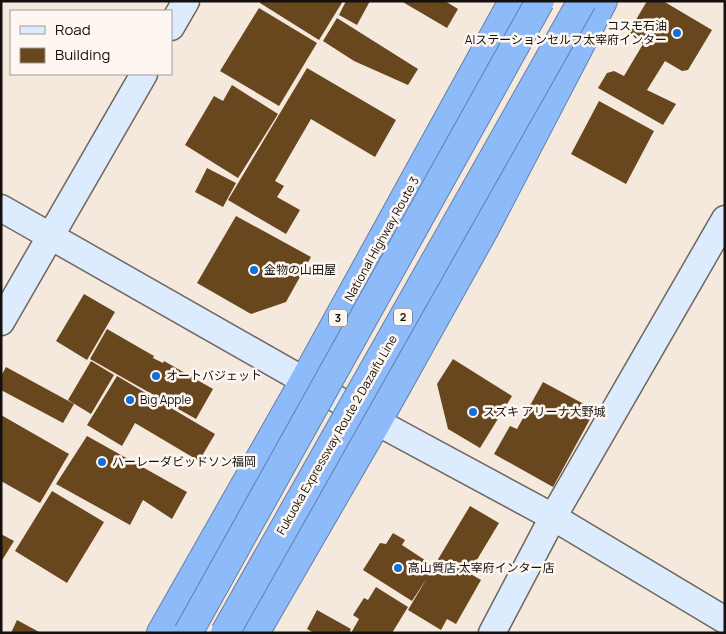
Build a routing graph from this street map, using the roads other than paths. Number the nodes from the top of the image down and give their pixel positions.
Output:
1 (186, 1) edge
2 (513, 1) edge
3 (540, 1) edge
4 (582, 1) edge
5 (603, 1) edge
6 (172, 24) edge
7 (143, 75) edge
8 (1, 208) edge
9 (725, 219) edge
10 (50, 234) junction
11 (1, 322) edge
12 (304, 381) junction
13 (377, 422) junction
14 (553, 517) junction
15 (725, 620) edge
16 (160, 633) edge
17 (188, 633) edge
18 (225, 633) edge
19 (255, 633) edge
20 (492, 633) edge

1 - 6 street
2 - 12 highway, National Highway Route 3 / 3
3 - 17 highway, bridge
4 - 18 highway, Fukuoka Expressway Route 2 Dazaifu Line / 2, bridge
5 - 13 highway
7 - 10 street
8 - 10 street
9 - 14 street
10 - 11 street
10 - 12 street
12 - 13 street
12 - 16 highway, National Highway Route 3 / 3
13 - 14 street
13 - 19 highway
14 - 15 street
14 - 20 street

